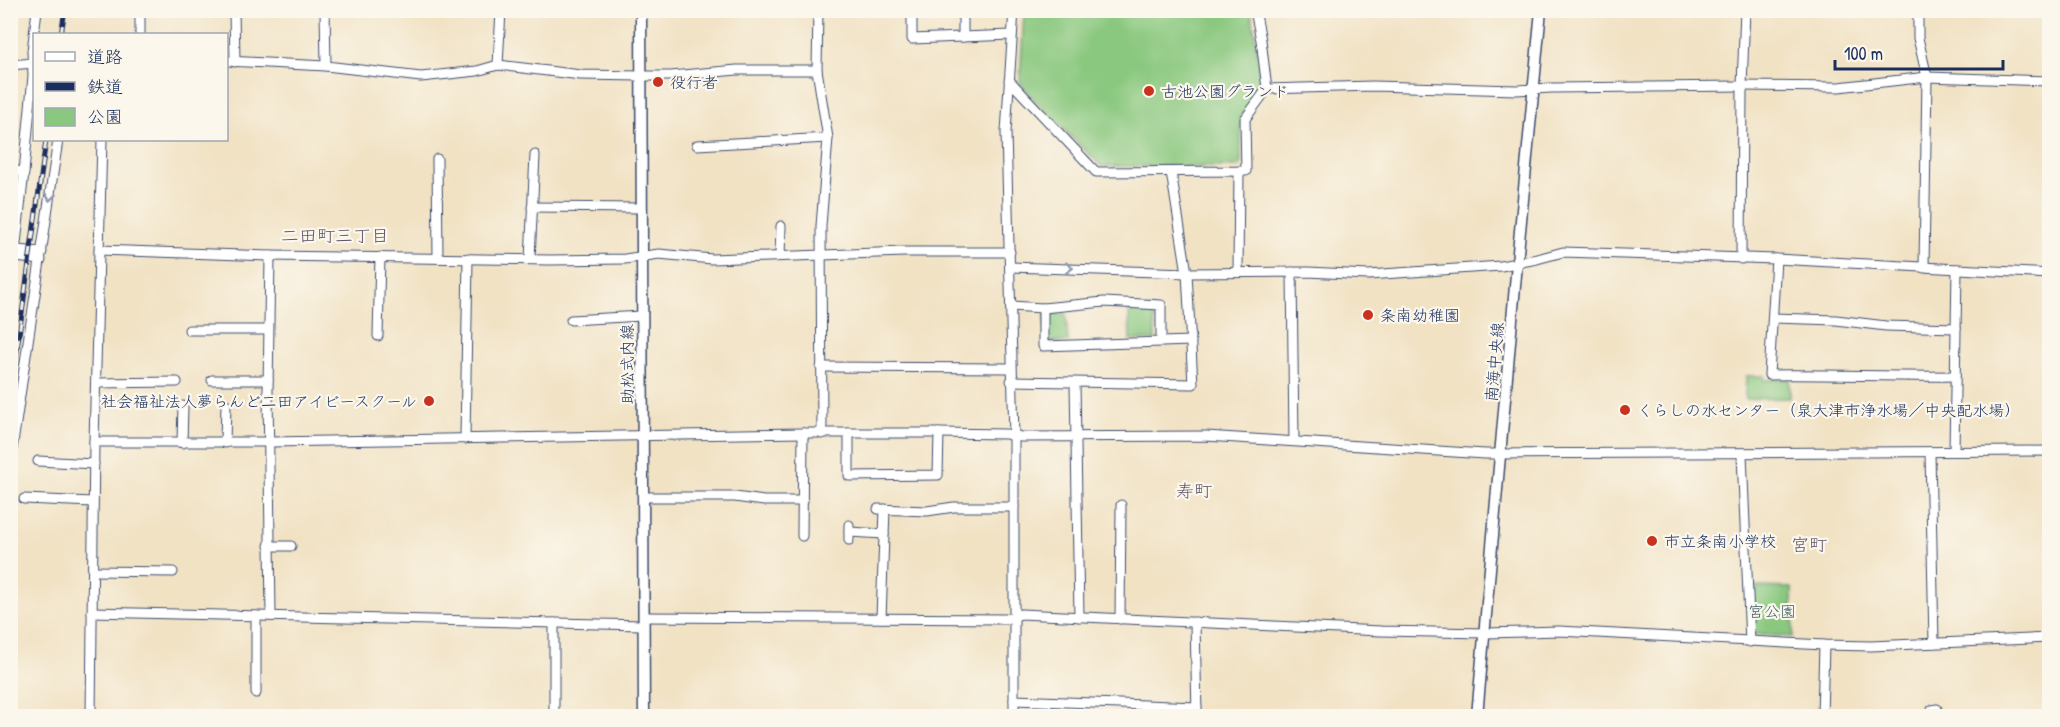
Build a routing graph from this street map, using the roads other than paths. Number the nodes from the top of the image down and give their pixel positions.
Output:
1 (37, 10) edge
2 (140, 10) edge
3 (234, 10) edge
4 (325, 10) edge
5 (501, 10) edge
6 (641, 10) edge
7 (818, 10) edge
8 (912, 10) edge
9 (963, 10) edge
10 (1014, 10) edge
11 (1255, 10) edge
12 (1541, 10) edge
13 (1745, 10) edge
14 (1918, 10) edge
15 (34, 33) edge
16 (140, 33) edge
17 (1012, 35) junction
18 (963, 37) junction
19 (231, 61) edge
20 (33, 63) edge
21 (10, 65) edge
22 (498, 65) junction
23 (326, 66) junction
24 (817, 70) junction
25 (33, 74) edge
26 (641, 76) junction
27 (1927, 77) junction
28 (1009, 80) junction
29 (2049, 81) edge
30 (1742, 86) junction
31 (1267, 89) junction
32 (1534, 89) junction
33 (828, 138) junction
34 (58, 141) edge
35 (102, 141) edge
36 (697, 145) dead end
37 (535, 155) dead end
38 (437, 159) dead end
39 (10, 170) edge
40 (1239, 171) junction
41 (24, 172) junction
42 (1171, 172) junction
43 (532, 207) junction
44 (641, 208) junction
45 (781, 226) dead end
46 (99, 250) junction
47 (1010, 252) junction
48 (16, 254) junction
49 (821, 255) junction
50 (42, 256) junction
51 (270, 256) junction
52 (780, 256) junction
53 (380, 257) junction
54 (643, 257) junction
55 (438, 258) junction
56 (468, 258) junction
57 (1741, 259) junction
58 (1776, 259) junction
59 (530, 260) junction
60 (1517, 264) junction
61 (1010, 267) junction
62 (1924, 268) junction
63 (1957, 269) junction
64 (1238, 272) junction
65 (1292, 272) junction
66 (1187, 273) junction
67 (2049, 274) edge
68 (10, 297) edge
69 (1011, 306) junction
70 (1043, 308) junction
71 (642, 316) junction
72 (1773, 318) junction
73 (571, 320) dead end
74 (1956, 328) junction
75 (189, 330) dead end
76 (268, 330) junction
77 (378, 336) dead end
78 (1191, 341) junction
79 (1161, 342) junction
80 (821, 367) junction
81 (1011, 368) junction
82 (1955, 376) junction
83 (212, 380) dead end
84 (268, 380) junction
85 (1011, 381) junction
86 (177, 382) dead end
87 (96, 383) junction
88 (1075, 383) junction
89 (226, 404) dead end
90 (183, 406) dead end
91 (803, 433) junction
92 (849, 433) junction
93 (939, 433) junction
94 (822, 434) junction
95 (643, 436) junction
96 (1014, 436) junction
97 (1076, 437) junction
98 (465, 439) junction
99 (1294, 441) junction
100 (94, 442) junction
101 (183, 442) junction
102 (225, 442) junction
103 (270, 442) junction
104 (1954, 451) junction
105 (2049, 451) edge
106 (1930, 452) junction
107 (1502, 453) junction
108 (1742, 454) junction
109 (38, 461) dead end
110 (10, 463) edge
111 (94, 464) junction
112 (643, 497) junction
113 (24, 498) dead end
114 (803, 501) junction
115 (93, 502) junction
116 (1120, 505) dead end
117 (1014, 507) junction
118 (849, 532) dead end
119 (884, 534) junction
120 (802, 536) dead end
121 (269, 546) junction
122 (291, 546) dead end
123 (93, 571) junction
124 (173, 572) dead end
125 (92, 612) junction
126 (256, 616) junction
127 (271, 616) junction
128 (1015, 616) junction
129 (1079, 617) junction
130 (881, 618) junction
131 (1120, 619) junction
132 (643, 621) junction
133 (1195, 621) junction
134 (554, 623) junction
135 (1486, 633) junction
136 (2049, 638) edge
137 (1750, 642) junction
138 (1934, 643) junction
139 (1824, 645) junction
140 (256, 693) dead end
141 (1014, 700) junction
142 (1197, 712) edge
143 (91, 717) edge
144 (554, 717) edge
145 (644, 717) edge
146 (1014, 717) edge
147 (1477, 717) edge
148 (1822, 717) edge

1 - 15 street
2 - 16 street
3 - 19 street
4 - 23 street
5 - 22 street
6 - 26 street, 助松式内線
7 - 24 street
8 - 18 street
9 - 18 street
10 - 17 street
11 - 31 street
12 - 32 street, 南海中央線
13 - 30 street
14 - 27 street
17 - 18 street
17 - 28 street
19 - 23 street
20 - 21 street
22 - 23 street
22 - 26 street
24 - 26 street
24 - 33 street
25 - 41 street
26 - 44 street, 助松式内線
27 - 29 street
27 - 30 street
27 - 62 street
28 - 42 street
28 - 47 street
30 - 32 street
30 - 57 street
31 - 32 street
31 - 40 street
32 - 60 street, 南海中央線
33 - 36 street
33 - 49 street
34 -> 50 street
35 - 46 street
37 - 43 street
38 - 55 street
39 - 41 street
40 - 42 street
40 - 64 street
41 - 48 street
42 - 66 street
43 - 44 street
43 - 59 street
44 - 54 street, 助松式内線
45 - 52 street
46 - 51 street
46 - 87 street
47 - 49 street
47 - 61 street
48 - 50 street
48 - 68 street
49 - 52 street
49 - 80 street
50 - 110 street
51 - 53 street
51 - 76 street
52 - 54 street
53 - 55 street
53 - 77 street
54 - 59 street
54 - 71 street, 助松式内線
55 - 56 street
56 - 59 street
56 - 98 street
57 - 58 street
57 - 60 street
58 - 62 street
58 - 72 street
60 - 65 street
60 - 107 street, 南海中央線
61 -> 66 street
61 - 69 street
62 - 63 street
63 - 67 street
63 - 74 street
64 - 65 street
64 - 66 street
65 - 99 street
66 - 78 street
69 - 70 street
69 - 81 street
70 - 79 street
70 - 79 street
71 - 73 street
71 - 95 street, 助松式内線
72 - 74 street
72 - 82 street
74 - 82 street
75 - 76 street
76 - 84 street
78 - 79 street
78 - 88 street
80 - 81 street
80 - 94 street
81 - 85 street
82 - 104 street
83 - 84 street
84 - 103 street
85 - 88 street
85 - 96 street
86 - 87 street
87 - 100 street
88 - 97 street
89 - 102 street
90 - 101 street
91 - 94 street
91 - 95 street
91 - 114 street
92 - 93 street
92 - 93 street
92 - 94 street
93 - 96 street
95 - 98 street
95 - 112 street, 助松式内線
96 - 97 street
96 - 117 street
97 - 99 street
97 - 129 street
98 - 103 street
99 - 107 street
100 - 101 street
100 - 111 street
101 - 102 street
102 - 103 street
103 - 121 street
104 - 105 street
104 - 106 street
106 - 108 street
106 - 138 street
107 - 108 street
107 - 135 street, 南海中央線
108 - 137 street
109 - 111 street
111 - 115 street
112 - 114 street
112 - 132 street, 助松式内線
113 - 115 street
114 - 120 street
115 - 123 street
116 - 131 street
117 - 119 street
117 - 128 street
118 - 119 street
119 - 130 street
121 - 122 street
121 - 127 street
123 - 124 street
123 - 125 street
125 - 126 street
125 - 143 street
126 - 127 street
126 - 140 street
127 - 134 street
128 - 129 street
128 - 130 street
128 - 141 street
129 - 131 street
130 - 132 street
131 - 133 street
132 - 134 street
132 - 145 street, 助松式内線
133 - 135 street
133 - 142 street
134 - 144 street
135 - 137 street
135 - 147 street, 南海中央線
136 - 138 street
137 - 139 street
138 - 139 street
139 - 148 street
141 - 142 street
141 - 146 street

